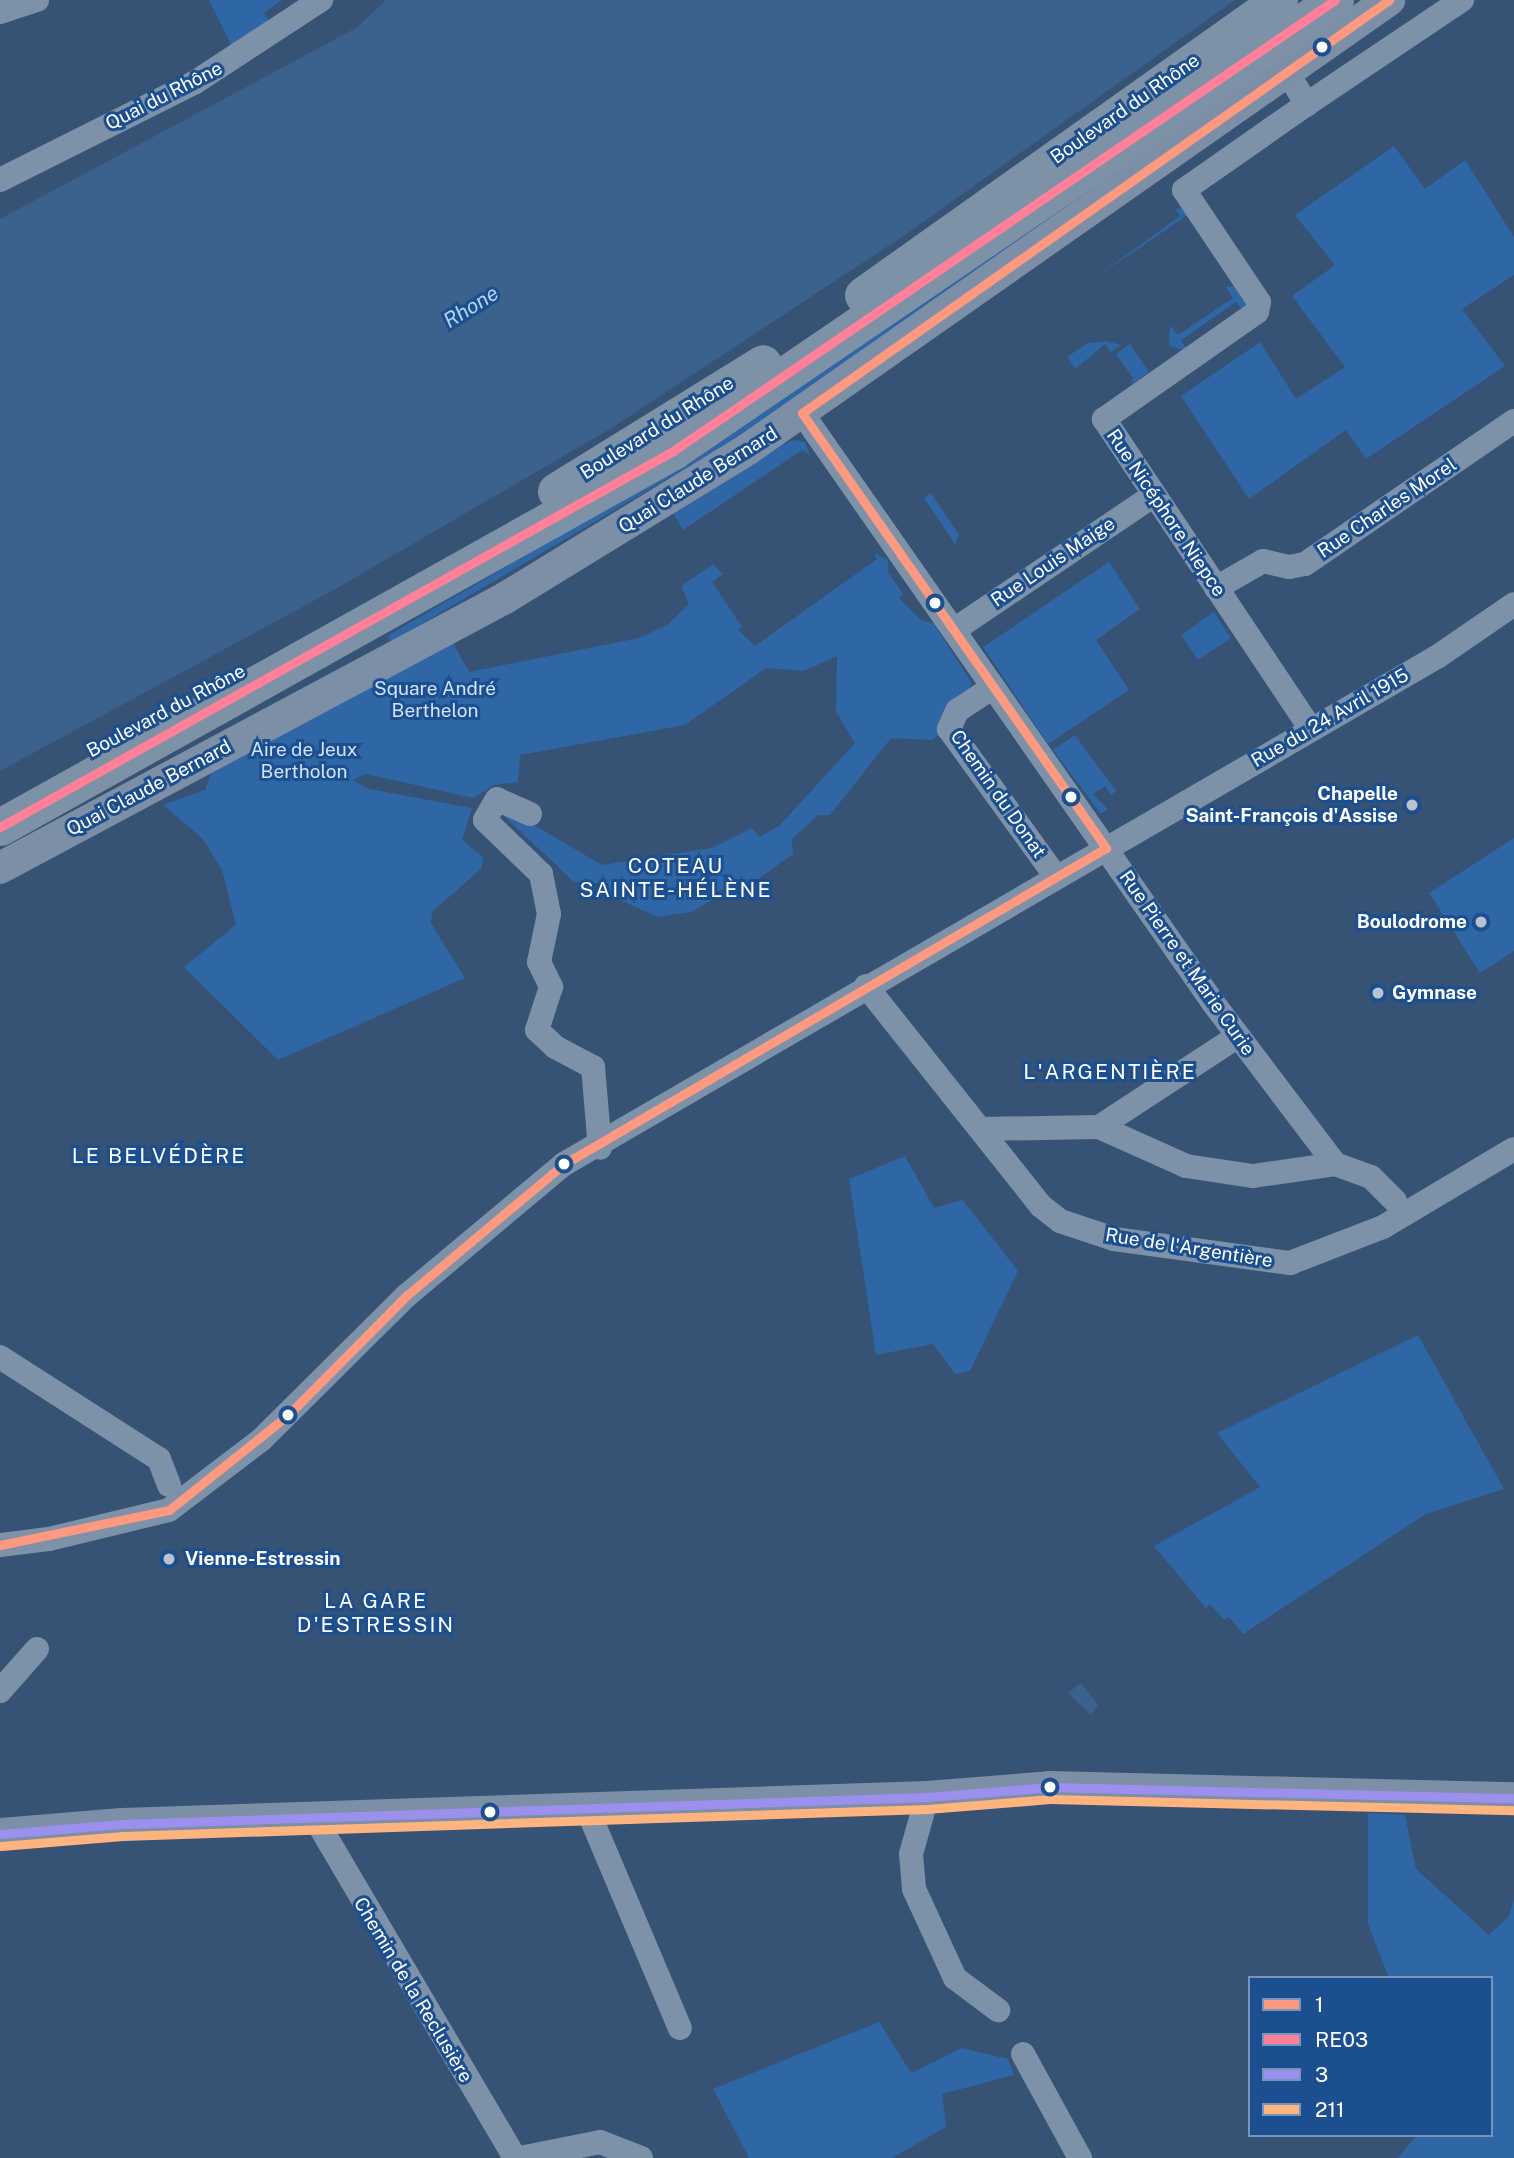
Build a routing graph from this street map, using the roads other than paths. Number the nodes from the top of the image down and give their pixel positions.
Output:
1 (37, 0) edge
2 (321, 0) edge
3 (1279, 0) edge
4 (1335, 0) edge
5 (1389, 0) edge
6 (1462, 0) edge
7 (0, 12) edge
8 (1288, 74) junction
9 (1307, 104) junction
10 (0, 180) edge
11 (802, 414) junction
12 (1514, 421) edge
13 (1153, 496) junction
14 (1216, 588) junction
15 (1514, 604) edge
16 (954, 630) junction
17 (993, 687) junction
18 (1310, 729) junction
19 (0, 801) edge
20 (530, 814) dead end
21 (0, 828) edge
22 (1107, 848) junction
23 (0, 868) edge
24 (1056, 877) junction
25 (866, 986) junction
26 (1238, 1036) junction
27 (1099, 1127) junction
28 (982, 1129) junction
29 (600, 1148) junction
30 (1514, 1149) edge
31 (1335, 1164) junction
32 (1395, 1200) dead end
33 (0, 1357) edge
34 (169, 1485) dead end
35 (7, 1546) edge
36 (37, 1649) dead end
37 (0, 1690) edge
38 (927, 1797) junction
39 (1514, 1798) edge
40 (586, 1806) junction
41 (316, 1820) junction
42 (0, 1834) edge
43 (998, 2010) dead end
44 (680, 2028) dead end
45 (1023, 2054) dead end
46 (515, 2158) edge
47 (520, 2158) edge
48 (641, 2158) edge
49 (1080, 2158) edge

1 - 7 street
2 - 10 street, Quai du Rhône
3 - 19 highway, Boulevard du Rhône
4 - 21 highway, Boulevard du Rhône
5 - 8 main road, Quai Claude Bernard
6 - 9 street, Rue Nicéphore Niepce
8 - 9 street
8 - 11 main road, Quai Claude Bernard
9 - 13 street, Rue Nicéphore Niepce
11 - 16 street, Rue Pierre et Marie Curie
11 - 23 main road, Quai Claude Bernard
12 - 14 street, Rue Charles Morel
13 - 14 street, Rue Nicéphore Niepce
13 - 16 street, Rue Louis Maige
14 - 18 street, Rue Nicéphore Niepce
15 - 18 street, Rue du 24 Avril 1915
16 - 17 street, Rue Pierre et Marie Curie
17 - 22 street, Rue Pierre et Marie Curie
17 - 24 street, Chemin du Donat
18 - 22 street, Rue du 24 Avril 1915
20 - 29 street
22 - 24 street, Rue du 24 Avril 1915
22 - 26 street, Rue Pierre et Marie Curie
24 - 25 street, Rue du 24 Avril 1915
25 - 28 street, Rue de l'Argentière
25 - 29 street, Rue du 24 Avril 1915
26 - 27 street
26 - 31 street, Rue Pierre et Marie Curie
27 - 28 street
27 - 31 street
28 - 30 street, Rue de l'Argentière
29 - 35 street, Rue du 24 Avril 1915
31 - 32 street
33 - 34 street
36 - 37 street
38 - 39 main road
38 - 40 main road
38 - 43 street
40 - 41 main road
40 - 44 street
41 - 42 main road
41 - 46 street, Chemin de la Reclusière
45 - 49 street
47 - 48 street

